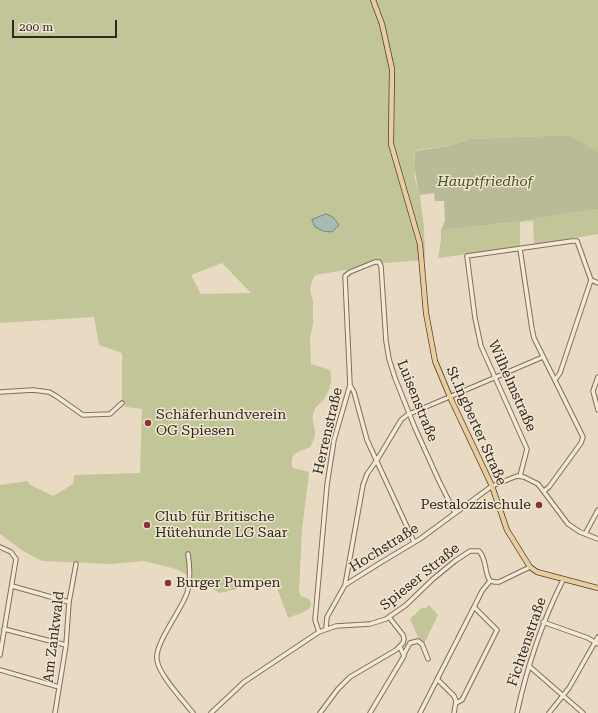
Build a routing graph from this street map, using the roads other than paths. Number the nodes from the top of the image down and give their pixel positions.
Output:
1 (373, 0) edge
2 (520, 249) junction
3 (381, 266) joint
4 (591, 280) junction
5 (598, 283) edge
6 (543, 357) junction
7 (495, 378) junction
8 (598, 378) edge
9 (555, 380) junction
10 (350, 386) junction
11 (0, 392) edge
12 (450, 397) junction
13 (122, 403) dead end
14 (598, 410) edge
15 (410, 414) junction
16 (378, 460) junction
17 (520, 476) junction
18 (492, 486) junction
19 (544, 491) junction
20 (598, 510) edge
21 (455, 513) junction
22 (585, 534) junction
23 (598, 540) edge
24 (414, 542) junction
25 (0, 547) edge
26 (188, 554) dead end
27 (76, 564) dead end
28 (530, 567) junction
29 (563, 580) junction
30 (490, 581) junction
31 (345, 585) junction
32 (12, 586) junction
33 (598, 588) edge
34 (69, 602) junction
35 (474, 607) junction
36 (389, 618) junction
37 (543, 622) junction
38 (326, 628) junction
39 (4, 629) junction
40 (319, 632) junction
41 (598, 637) edge
42 (596, 642) edge
43 (66, 645) junction
44 (400, 647) junction
45 (404, 654) junction
46 (0, 655) edge
47 (428, 659) dead end
48 (529, 666) junction
49 (0, 670) edge
50 (438, 680) junction
51 (59, 687) junction
52 (564, 696) junction
53 (456, 703) junction
54 (55, 713) edge
55 (192, 713) edge
56 (212, 713) edge
57 (320, 713) edge
58 (370, 713) edge
59 (420, 713) edge
60 (454, 713) edge
61 (517, 713) edge
62 (549, 713) edge
63 (582, 713) edge

1 - 12 main road, St.Ingberter Straße
2 - 4 street
2 - 6 street
2 - 7 street, Wilhelmstraße
3 - 10 street, Herrenstraße
3 - 15 street, Luisenstraße
4 - 5 street
4 - 9 street
6 - 7 street
6 - 9 street
7 - 12 street
7 - 17 street, Wilhelmstraße
8 - 14 street
9 - 19 street
10 - 16 street
10 - 40 street, Herrenstraße
11 - 13 street
12 - 15 street
12 - 18 main road, St.Ingberter Straße
15 - 16 street
15 - 21 street, Luisenstraße
16 - 24 street
16 - 31 street
17 - 18 street, Hochstraße
17 - 19 street
18 - 21 street, Hochstraße
18 - 28 main road, St.Ingberter Straße
19 - 22 street
20 - 22 street
21 - 24 street, Hochstraße
22 - 23 street
24 - 31 street, Hochstraße
25 - 32 street
26 - 55 street
27 - 34 street, Am Zankwald
28 - 29 main road
28 - 30 street
29 - 33 main road
29 - 37 street, Fichtenstraße
30 - 35 street
30 - 36 street, Spieser Straße
31 - 38 street
32 - 34 street
32 - 39 street
34 - 43 street, Am Zankwald
35 - 50 street
35 - 53 street
36 - 38 street, Spieser Straße
36 - 44 street
37 - 42 street
37 - 48 street, Fichtenstraße
38 - 40 street, Spieser Straße
39 - 43 street
39 - 46 street
40 - 56 street, Spieser Straße
41 - 42 street
42 - 52 street
43 - 51 street, Am Zankwald
44 - 45 street
44 - 57 street
45 - 47 street
45 - 58 street
48 - 52 street
48 - 61 street, Fichtenstraße
49 - 51 street
50 - 53 street
50 - 59 street
51 - 54 street, Am Zankwald
52 - 62 street
52 - 63 street
53 - 60 street

